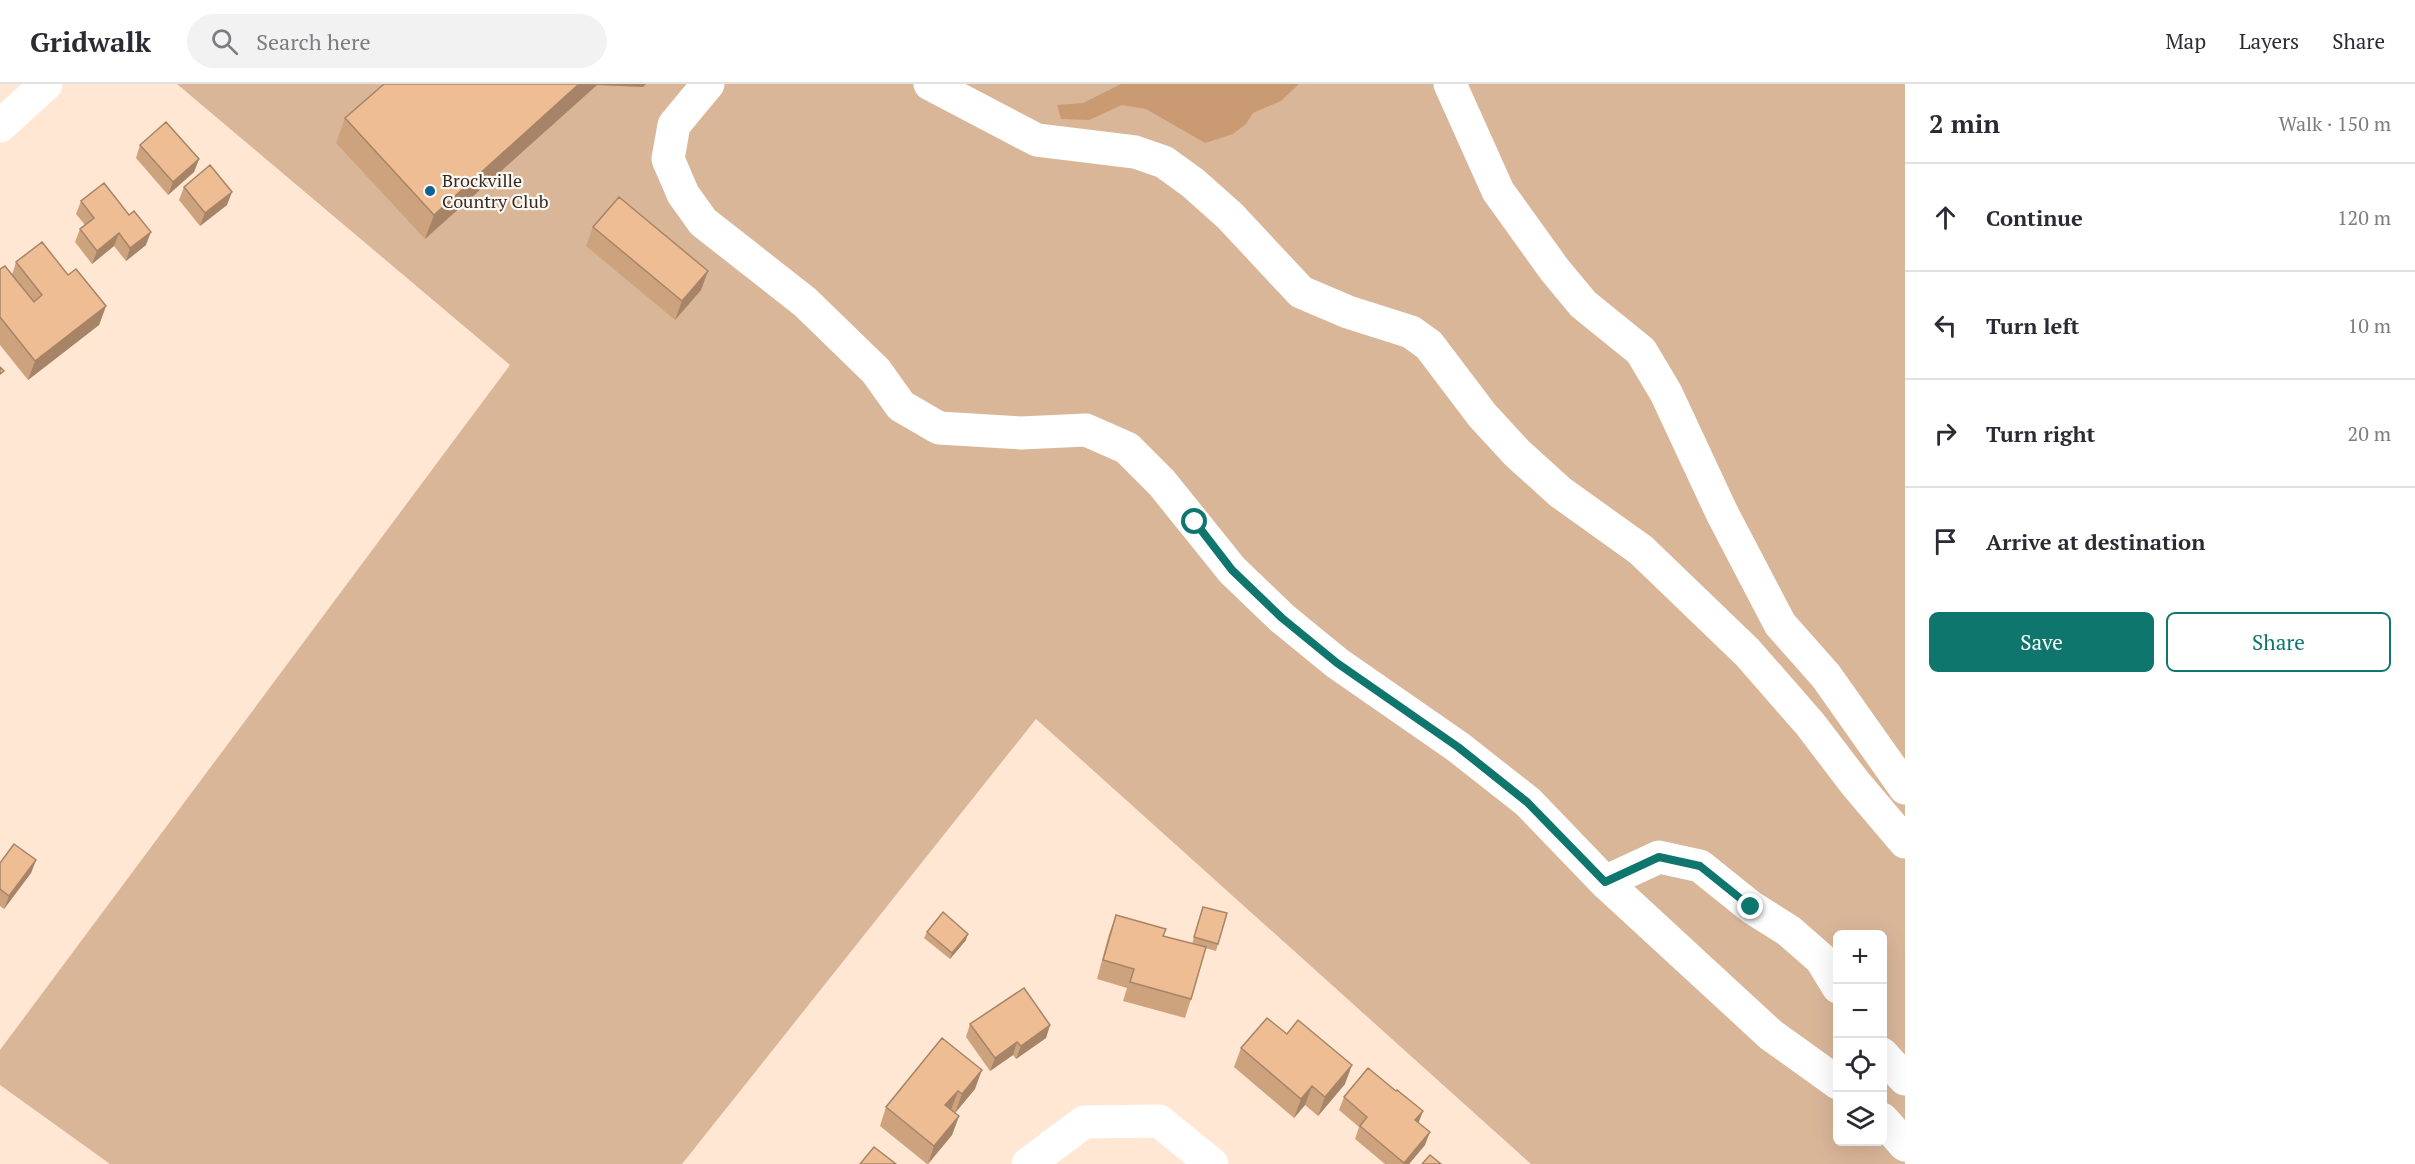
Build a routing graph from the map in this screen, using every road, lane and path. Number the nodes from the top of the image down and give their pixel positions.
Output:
1 (46, 84) edge
2 (708, 84) edge
3 (930, 84) edge
4 (1450, 84) edge
5 (0, 126) edge
6 (1905, 788) edge
7 (1905, 842) edge
8 (1605, 882) junction
9 (1836, 984) edge
10 (1887, 1059) edge
11 (1833, 1079) edge
12 (1905, 1079) edge
13 (1887, 1125) edge
14 (1905, 1145) edge
15 (1028, 1164) edge
16 (1212, 1164) edge

1 - 5 street
2 - 8 street
3 - 7 street
4 - 6 street
8 - 9 street
8 - 11 street
10 - 12 street
13 - 14 street
15 - 16 street

